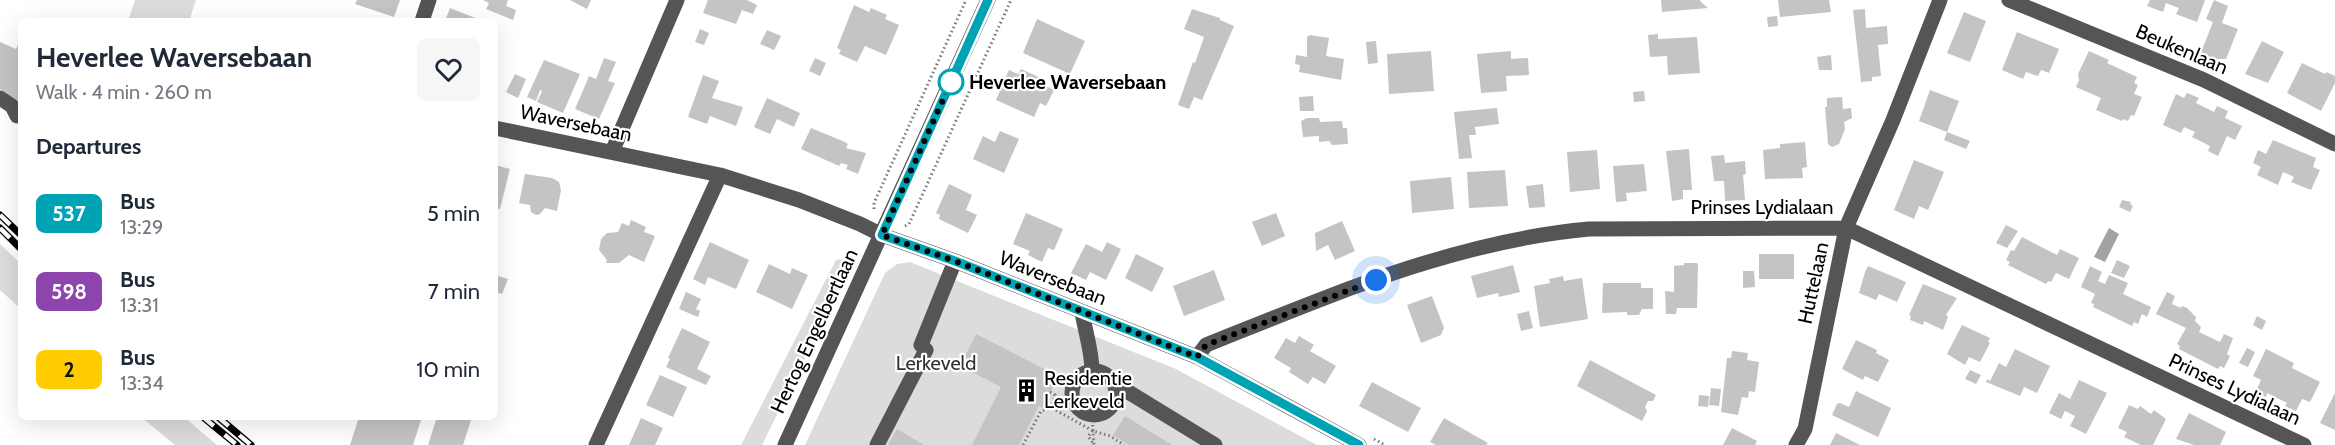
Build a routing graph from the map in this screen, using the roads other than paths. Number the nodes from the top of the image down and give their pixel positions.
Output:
1 (429, 0) edge
2 (677, 0) edge
3 (988, 0) edge
4 (1940, 0) edge
5 (2009, 0) edge
6 (423, 18) edge
7 (0, 98) edge
8 (18, 115) edge
9 (18, 116) edge
10 (0, 117) edge
11 (498, 129) edge
12 (2335, 144) edge
13 (612, 152) junction
14 (720, 175) junction
15 (1846, 228) junction
16 (882, 235) junction
17 (955, 261) junction
18 (1082, 312) junction
19 (1197, 357) junction
20 (1092, 371) junction
21 (1116, 389) junction
22 (596, 445) edge
23 (785, 445) edge
24 (877, 445) edge
25 (1215, 445) edge
26 (1359, 445) edge
27 (1796, 445) edge
28 (2304, 445) edge

1 - 6 street
2 - 13 street
3 - 16 street, Hertog Engelbertlaan
4 - 15 street, Huttelaan
5 - 12 street, Beukenlaan
7 - 8 street
9 - 10 street
11 - 13 street, Waversebaan
13 - 14 street, Waversebaan
14 - 16 street, Waversebaan
14 - 22 street
15 - 19 street, Prinses Lydialaan
15 - 27 street, Huttelaan
15 - 28 street, Prinses Lydialaan
16 - 17 street, Waversebaan
16 - 23 street, Hertog Engelbertlaan
17 - 18 street, Waversebaan
17 - 24 street
18 - 19 street, Waversebaan
18 - 20 street
19 - 26 street, Waversebaan
20 - 21 street
20 - 21 street
21 - 25 street

